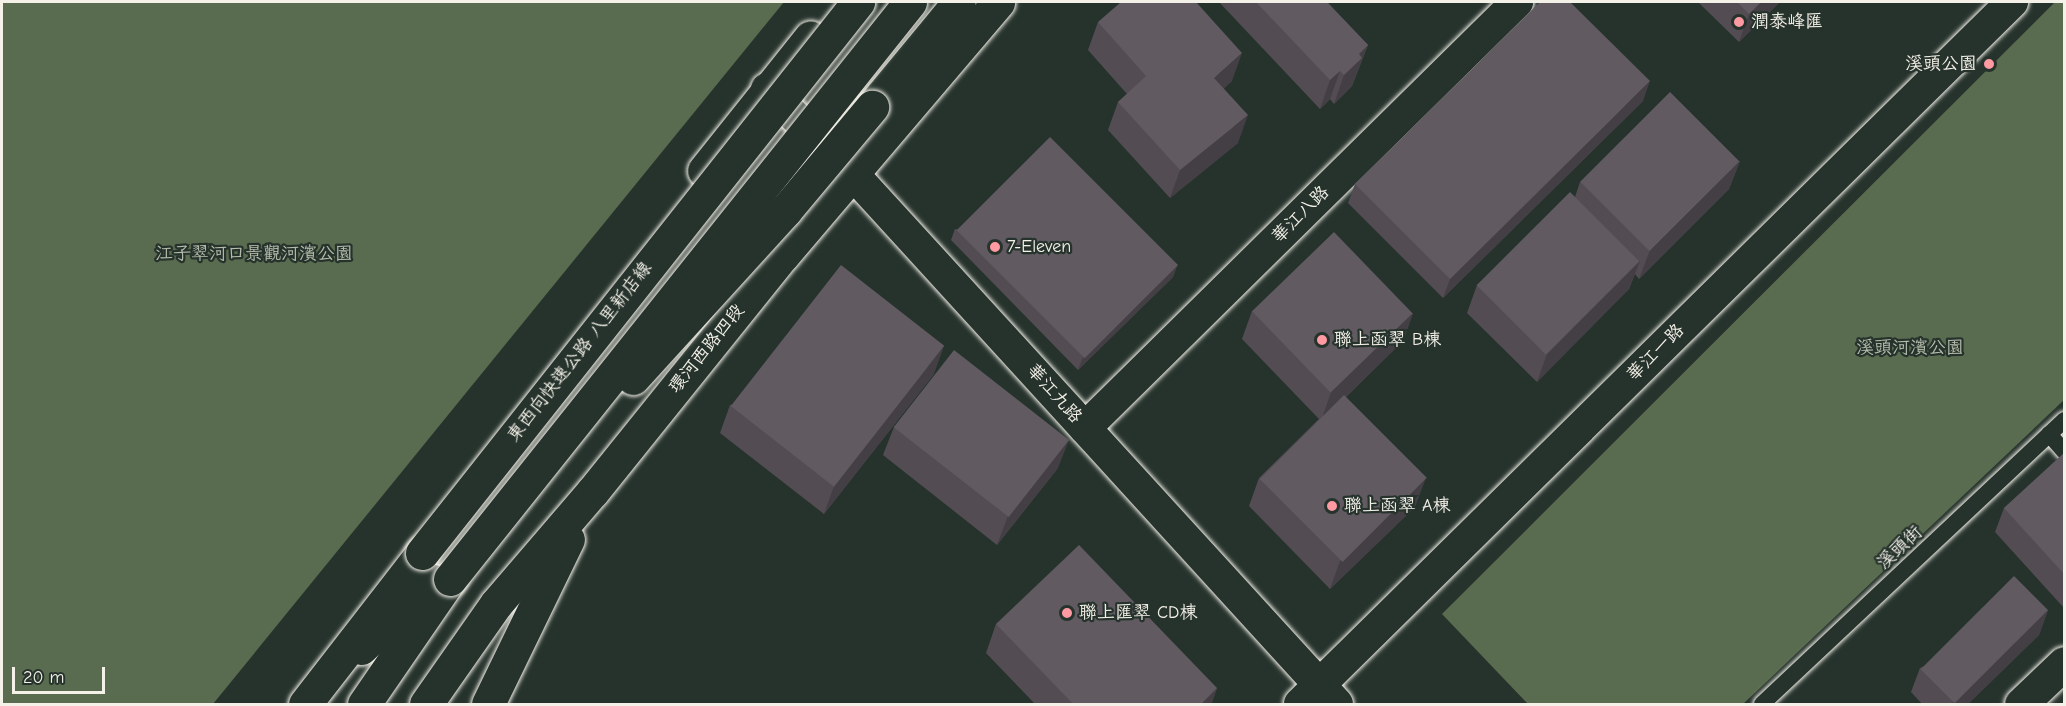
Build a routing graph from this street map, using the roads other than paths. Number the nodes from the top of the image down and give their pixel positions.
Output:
1 (841, 2) edge
2 (858, 2) edge
3 (899, 2) edge
4 (910, 2) edge
5 (959, 2) edge
6 (998, 2) edge
7 (1517, 2) edge
8 (2012, 2) edge
9 (767, 89) junction
10 (800, 122) junction
11 (852, 172) junction
12 (2064, 420) edge
13 (1085, 428) junction
14 (2049, 434) junction
15 (2064, 451) edge
16 (592, 491) junction
17 (441, 580) junction
18 (2064, 663) edge
19 (1318, 698) edge
20 (292, 705) edge
21 (305, 705) edge
22 (318, 705) edge
23 (356, 705) edge
24 (364, 705) edge
25 (426, 705) edge
26 (488, 705) edge
27 (1762, 705) edge
28 (2021, 705) edge

1 - 9 street
2 - 21 main road, 東西向快速公路 八里新店線, bridge
3 - 10 main road
4 - 17 main road, bridge
5 - 17 main road, bridge
6 - 11 main road, 環河西路四段
7 - 13 street, 華江八路
8 - 19 street, 華江一路
9 - 10 street, 華江九路
9 - 20 street
10 - 11 street, 華江九路
10 - 17 main road
11 - 13 street, 華江九路
11 - 16 main road, 環河西路四段
12 - 14 lane, 溪頭街
13 - 19 street, 華江九路
14 - 15 lane
14 - 27 lane, 溪頭街
16 - 25 main road, 環河西路四段
16 - 26 main road
17 - 22 main road
17 - 23 main road
17 - 24 main road
18 - 28 main road

